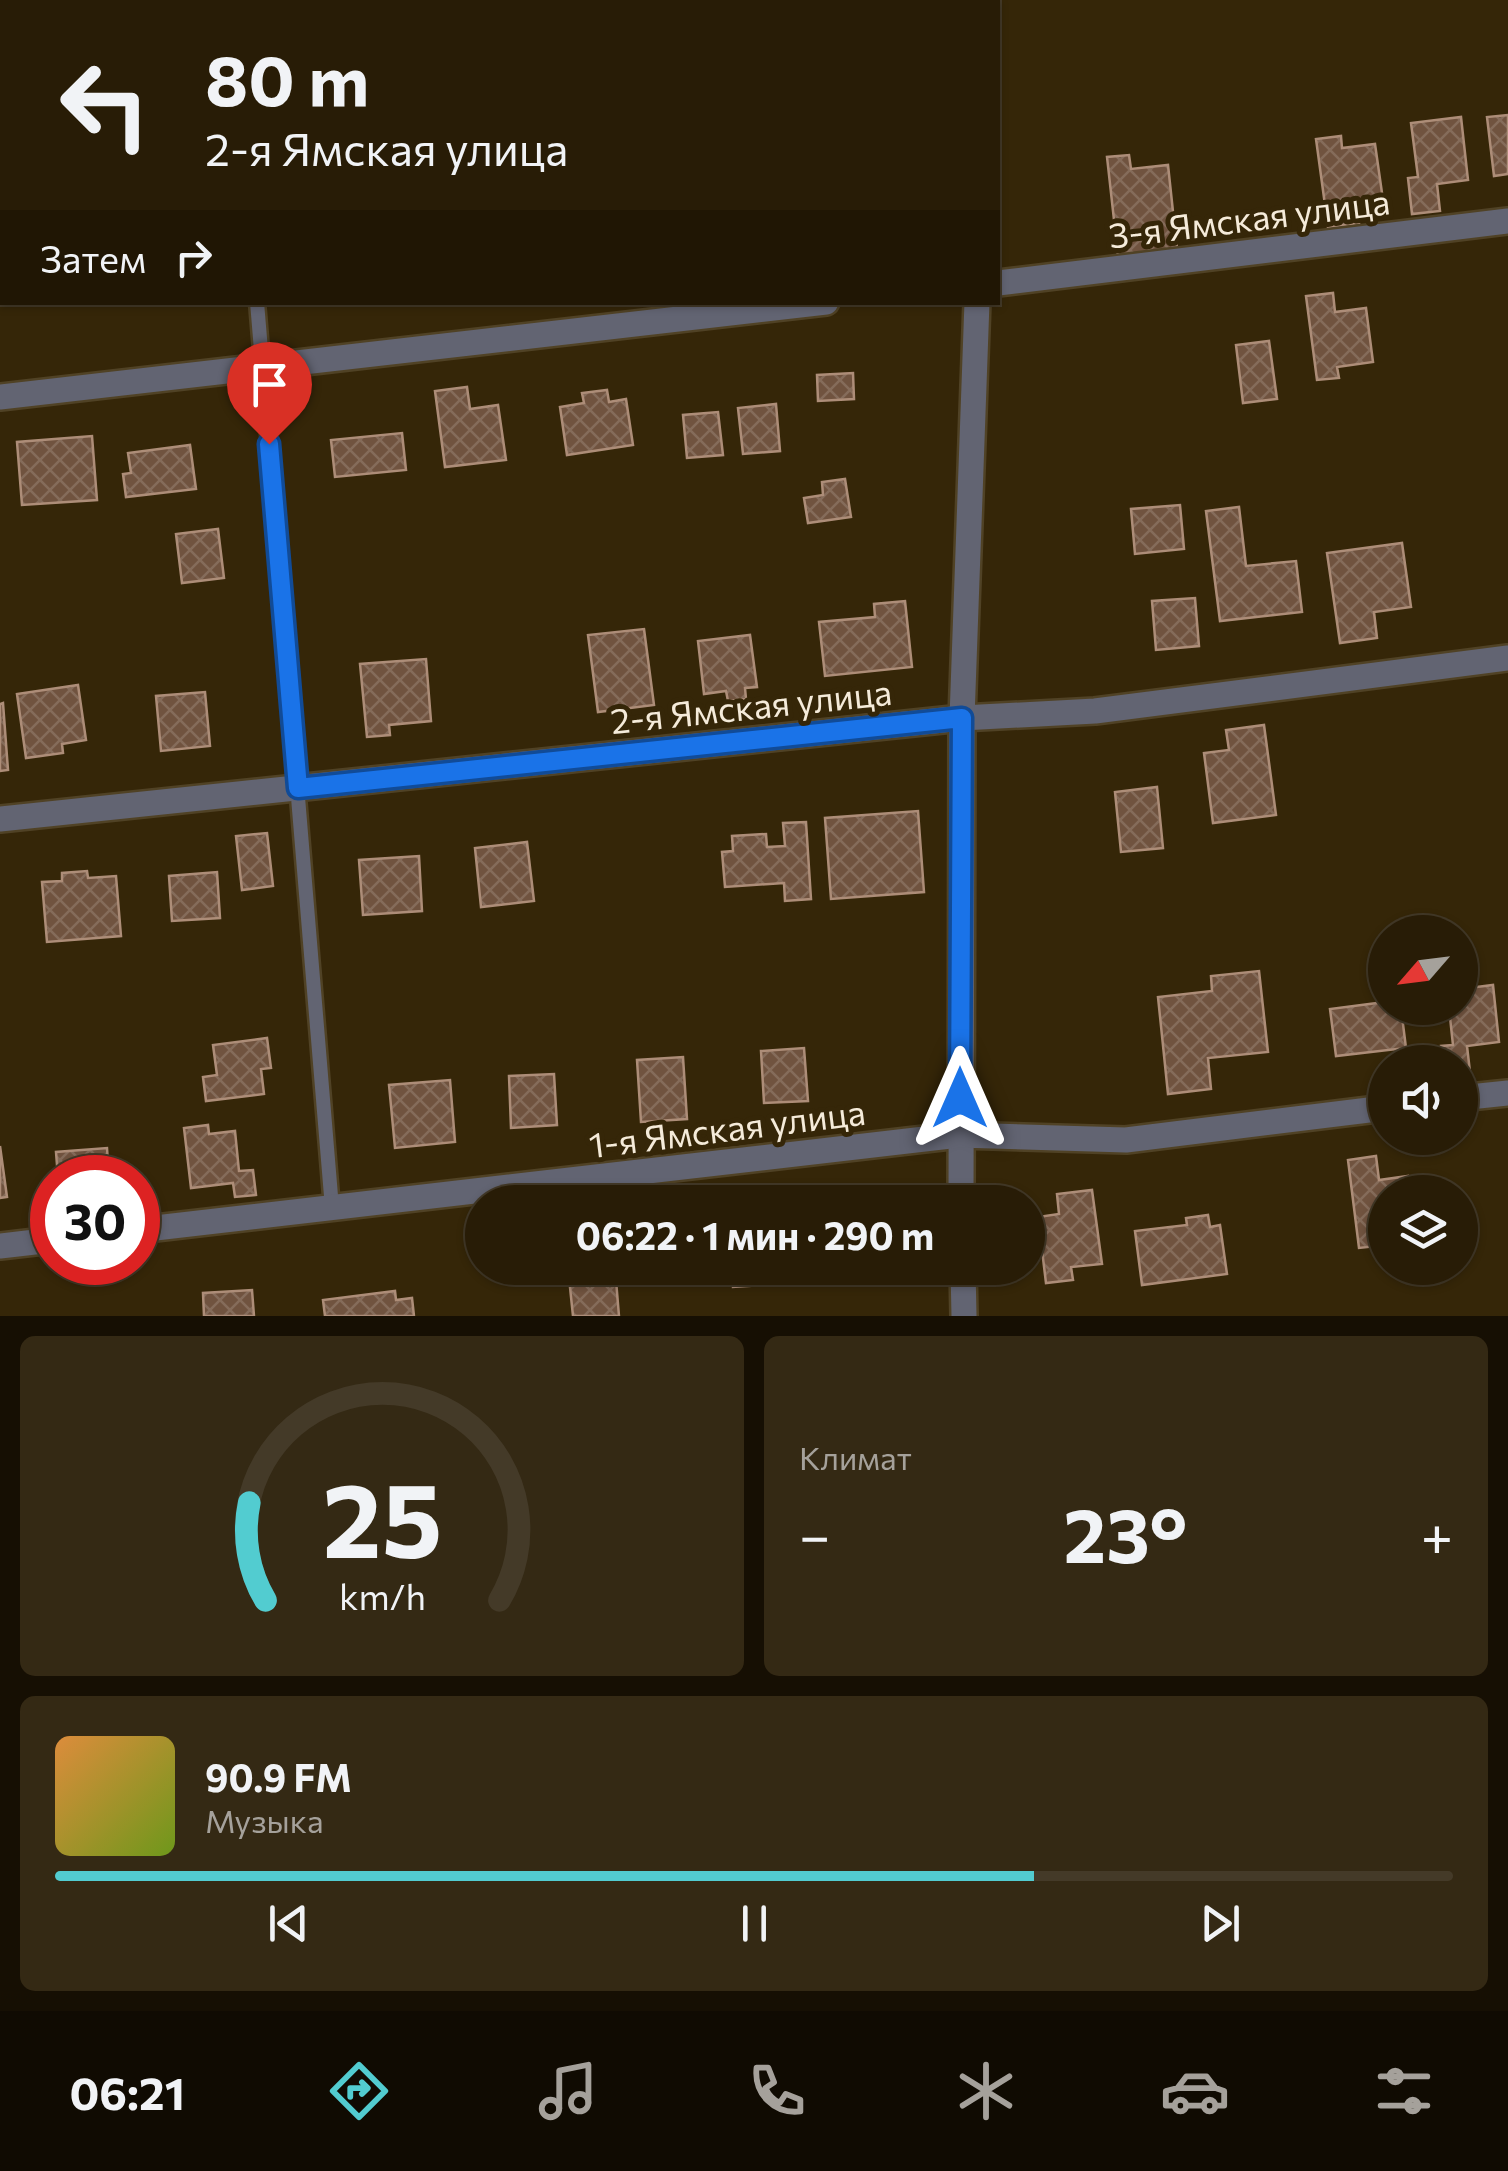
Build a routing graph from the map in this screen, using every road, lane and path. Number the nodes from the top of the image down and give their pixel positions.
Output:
1 (1508, 221) edge
2 (1000, 283) edge
3 (257, 305) edge
4 (800, 305) edge
5 (977, 305) edge
6 (263, 367) junction
7 (0, 397) edge
8 (1508, 658) edge
9 (962, 718) junction
10 (298, 788) junction
11 (0, 819) edge
12 (1508, 1092) edge
13 (1478, 1096) edge
14 (1368, 1110) edge
15 (959, 1136) junction
16 (960, 1185) edge
17 (332, 1208) junction
18 (160, 1228) edge
19 (30, 1243) edge
20 (0, 1246) edge
21 (963, 1285) edge
22 (964, 1316) edge

1 - 2 street, 3-я Ямская улица
3 - 6 lane
4 - 6 street
5 - 9 street
6 - 7 street
6 - 10 lane
8 - 9 street, 2-я Ямская улица
9 - 10 street, 2-я Ямская улица
9 - 15 street
10 - 11 street, 2-я Ямская улица
10 - 17 lane
12 - 13 street
14 - 15 street, 1-я Ямская улица
15 - 16 street
15 - 17 street, 1-я Ямская улица
17 - 18 street, 1-я Ямская улица
19 - 20 street
21 - 22 street

